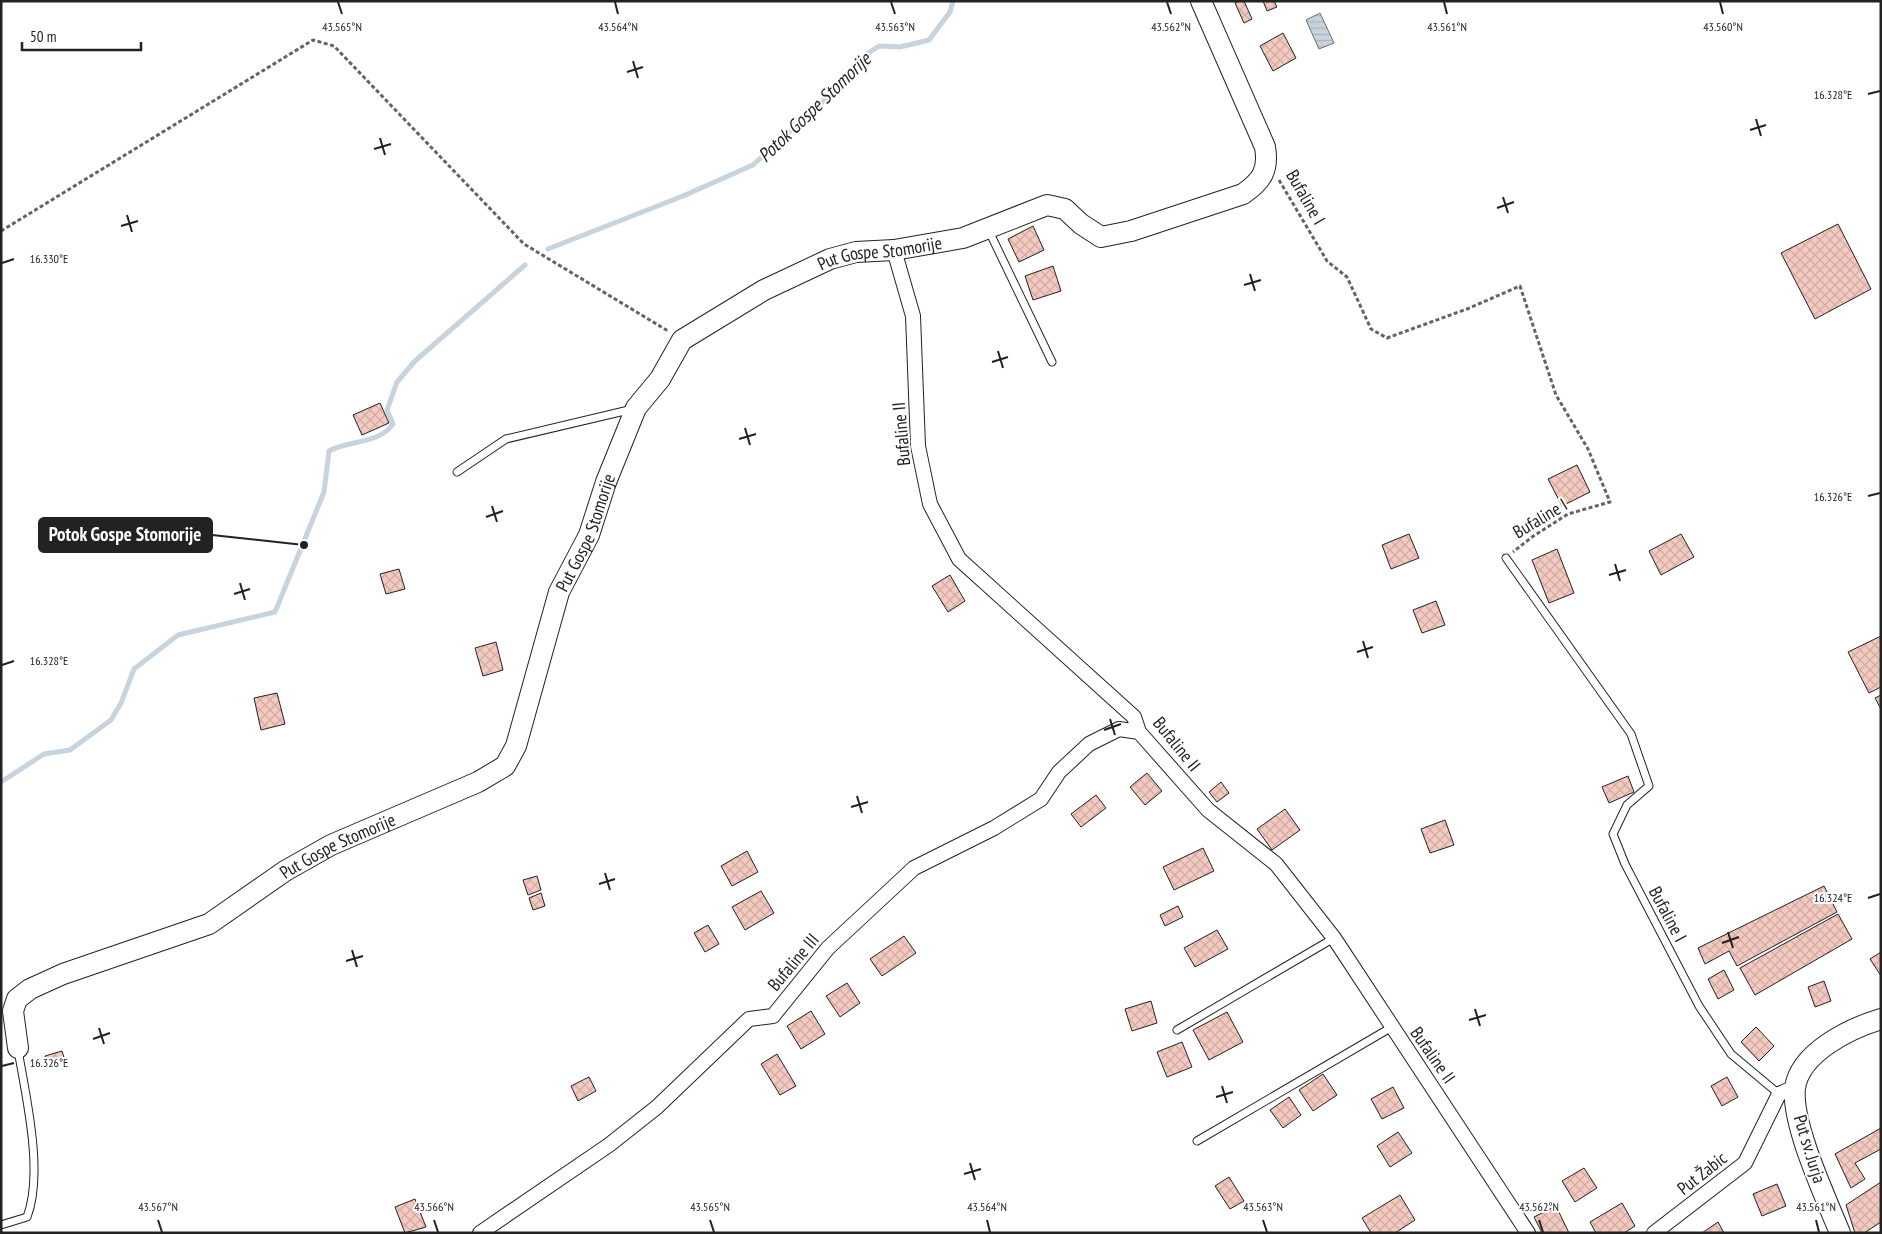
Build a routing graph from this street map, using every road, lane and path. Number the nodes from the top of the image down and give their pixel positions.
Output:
1 (1201, 1) edge
2 (1268, 160) junction
3 (988, 228) junction
4 (1, 231) edge
5 (894, 250) junction
6 (682, 340) junction
7 (1052, 362) dead end
8 (636, 408) junction
9 (457, 472) dead end
10 (1506, 558) joint
11 (1139, 732) junction
12 (1334, 938) junction
13 (1881, 1019) edge
14 (1392, 1027) junction
15 (1177, 1030) dead end
16 (18, 1048) joint
17 (1787, 1091) junction
18 (1197, 1141) dead end
19 (1, 1225) edge
20 (1658, 1232) edge
21 (480, 1233) edge
22 (1528, 1233) edge
23 (1840, 1233) edge

1 - 2 street
2 - 3 street, Put Gospe Stomorije
2 - 10 path, Bufaline I
3 - 5 street, Put Gospe Stomorije
3 - 7 lane
4 - 6 path
5 - 6 street, Put Gospe Stomorije
5 - 11 street, Bufaline II
6 - 8 street, Put Gospe Stomorije
8 - 9 lane
8 - 16 street, Put Gospe Stomorije
10 - 17 lane, Bufaline I
11 - 12 street, Bufaline II
11 - 21 street, Bufaline III
12 - 14 street, Bufaline II
12 - 15 lane
13 - 17 street
14 - 18 lane
14 - 22 street, Bufaline II
16 - 19 lane, Put Gospe Stomorije
17 - 20 street, Put Žabic
17 - 23 street, Put sv. Jurja

